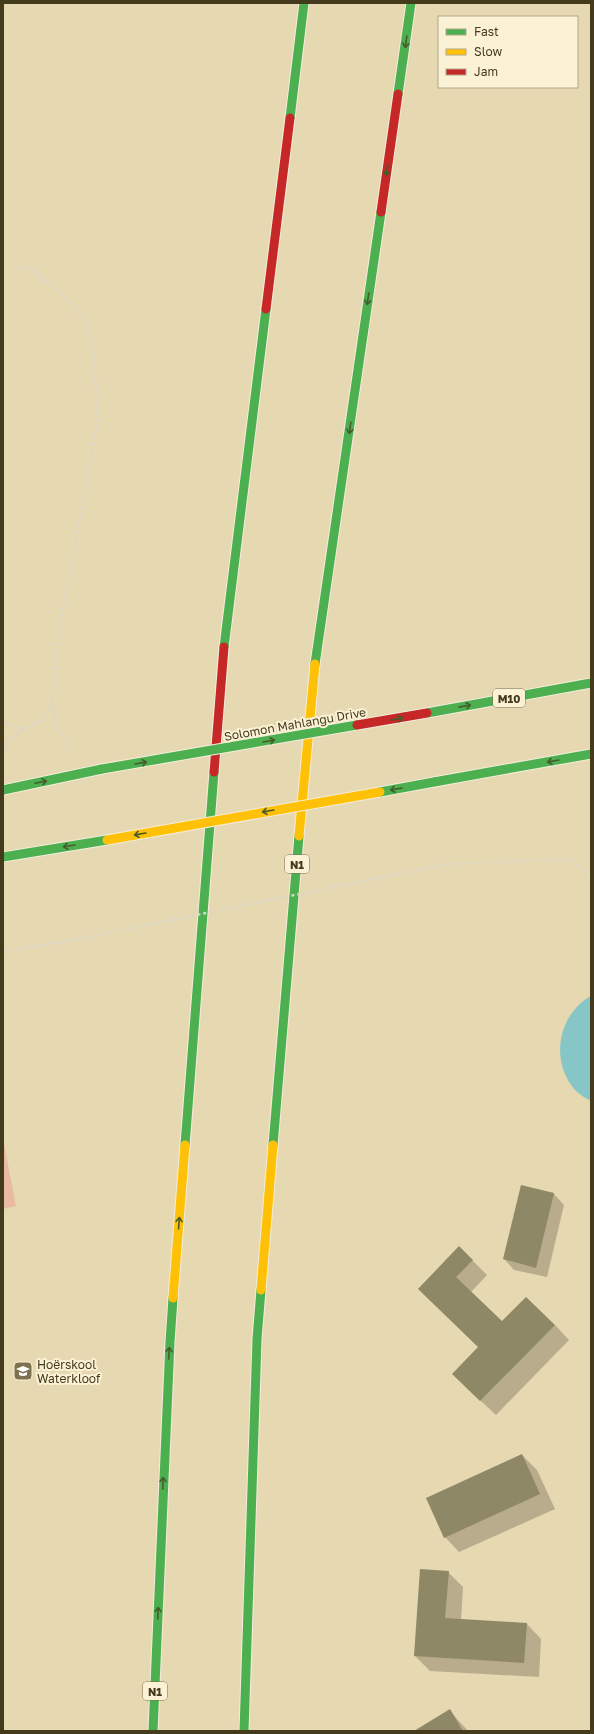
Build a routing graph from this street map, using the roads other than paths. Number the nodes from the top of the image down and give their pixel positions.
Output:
1 (304, 3) edge
2 (411, 3) edge
3 (591, 683) edge
4 (591, 754) edge
5 (3, 790) edge
6 (3, 857) edge
7 (153, 1731) edge
8 (244, 1731) edge

7 -> 1 main road, N1
2 -> 8 main road, N1
5 -> 3 main road, Solomon Mahlangu Drive / M10, bridge
4 -> 6 main road, bridge

